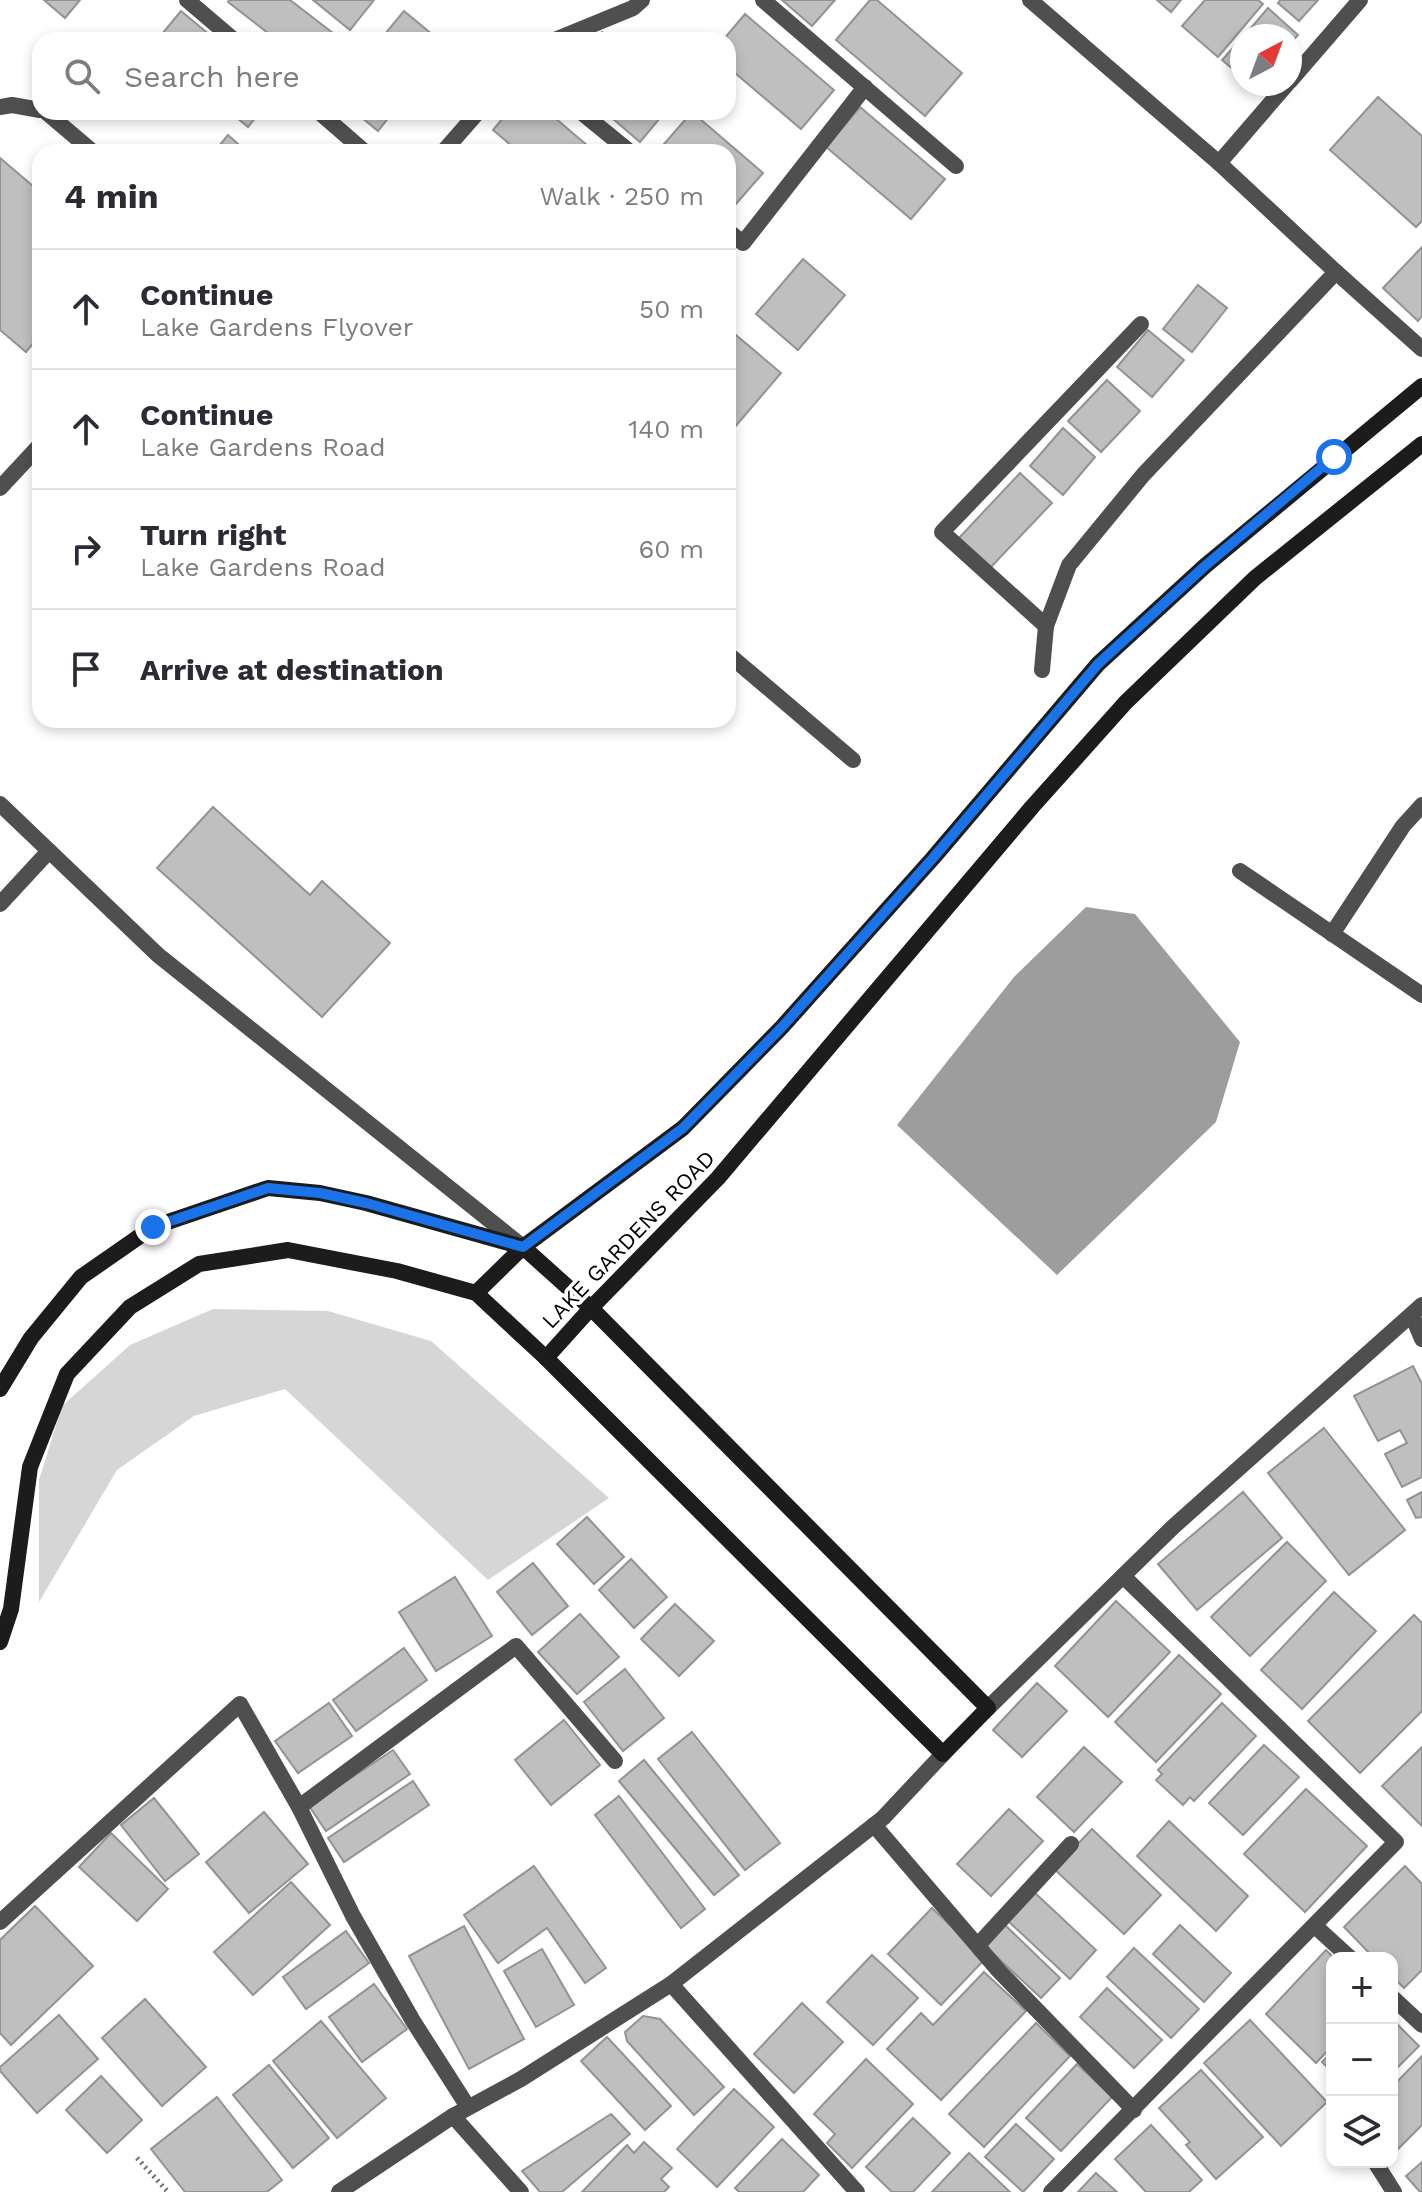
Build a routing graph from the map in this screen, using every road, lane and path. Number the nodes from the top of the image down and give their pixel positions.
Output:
1 (187, 0) edge
2 (642, 0) edge
3 (763, 0) edge
4 (1030, 0) edge
5 (1360, 0) edge
6 (225, 32) edge
7 (574, 32) edge
8 (1302, 67) edge
9 (865, 87) junction
10 (1277, 96) edge
11 (0, 107) edge
12 (32, 109) edge
13 (56, 120) edge
14 (328, 120) edge
15 (471, 120) edge
16 (591, 120) edge
17 (85, 144) edge
18 (355, 144) edge
19 (450, 144) edge
20 (620, 144) edge
21 (1219, 163) junction
22 (956, 166) dead end
23 (736, 237) edge
24 (1336, 272) junction
25 (1141, 324) dead end
26 (1422, 349) edge
27 (1422, 386) edge
28 (1422, 444) edge
29 (32, 454) edge
30 (0, 488) edge
31 (1046, 626) junction
32 (736, 661) edge
33 (1042, 670) dead end
34 (853, 760) dead end
35 (0, 804) edge
36 (1422, 805) edge
37 (49, 851) junction
38 (1240, 871) dead end
39 (0, 904) edge
40 (1332, 934) junction
41 (1422, 995) edge
42 (523, 1247) junction
43 (476, 1293) junction
44 (591, 1308) junction
45 (1417, 1310) edge
46 (1422, 1339) edge
47 (546, 1358) junction
48 (0, 1389) edge
49 (1123, 1576) junction
50 (0, 1642) edge
51 (988, 1708) junction
52 (943, 1754) junction
53 (615, 1761) dead end
54 (299, 1807) junction
55 (874, 1825) junction
56 (1071, 1844) dead end
57 (0, 1922) edge
58 (1315, 1926) junction
59 (978, 1945) junction
60 (1343, 1952) edge
61 (671, 1984) junction
62 (1398, 2003) edge
63 (1422, 2025) edge
64 (468, 2107) junction
65 (1134, 2110) junction
66 (453, 2116) junction
67 (137, 2158) dead end
68 (1379, 2168) edge
69 (168, 2192) edge
70 (339, 2192) edge
71 (521, 2192) edge
72 (857, 2192) edge
73 (1051, 2192) edge
74 (1394, 2192) edge

1 - 6 street
2 - 7 street
3 - 9 street
4 - 21 street
5 - 8 street
9 - 22 street
9 - 23 street
10 - 21 street
11 - 12 street
13 - 17 street
14 - 18 street
15 - 19 street
16 - 20 street
21 - 24 street
24 - 26 street
24 - 31 street
25 - 31 street
27 - 42 main road, LAKE GARDENS ROAD
28 - 44 main road, LAKE GARDENS ROAD
29 - 30 street
31 - 33 street
32 - 34 street
35 - 37 street
36 - 40 street
37 - 39 street
37 - 42 street
38 - 40 street
40 - 41 street
42 - 43 main road, LAKE GARDENS ROAD
42 - 44 main road
42 - 48 main road
43 - 47 main road, LAKE GARDENS ROAD
43 - 50 main road, LAKE GARDENS ROAD
44 - 47 main road, LAKE GARDENS ROAD
44 - 51 main road
45 - 46 street
45 - 49 street
47 - 52 main road
49 - 51 street
49 - 58 street
51 - 52 main road
52 - 55 street
53 - 54 street
54 - 57 street
54 - 64 street
55 - 59 street
55 - 61 street
56 - 59 street
58 - 60 street
58 - 65 street
59 - 65 street
61 - 64 street
61 - 72 street
62 - 63 street
64 - 66 street
65 - 73 street
66 - 70 street
66 - 71 street
67 - 69 path
68 - 74 street

